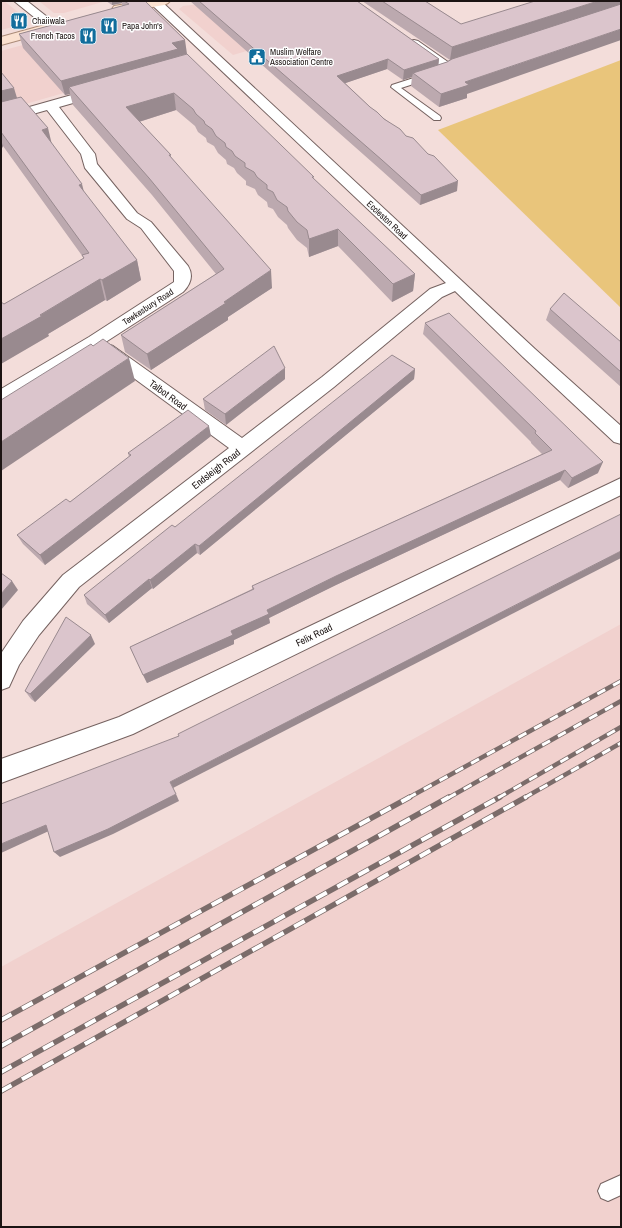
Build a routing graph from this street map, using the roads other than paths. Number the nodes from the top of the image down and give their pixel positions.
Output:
1 (20, 1) edge
2 (159, 2) edge
3 (108, 12) edge
4 (69, 23) edge
5 (54, 27) junction
6 (403, 36) edge
7 (1, 41) edge
8 (482, 57) edge
9 (443, 71) junction
10 (114, 87) edge
11 (50, 105) junction
12 (436, 118) dead end
13 (1, 119) edge
14 (457, 284) junction
15 (94, 341) junction
16 (1, 397) edge
17 (621, 437) edge
18 (242, 448) junction
19 (621, 486) edge
20 (1, 680) edge
21 (1, 771) edge

1 - 5 street
2 - 3 main road
2 - 14 street, Eccleston Road
4 - 5 main road
5 - 7 main road
6 - 9 street
8 - 9 street
9 - 12 lane
10 - 11 street
11 - 13 street
11 - 15 street, Tewkesbury Road
14 - 17 street, Eccleston Road
14 - 18 street, Endsleigh Road
15 - 16 street, Tewkesbury Road
15 - 18 street, Talbot Road
18 - 20 street, Endsleigh Road
19 - 21 street, Felix Road

